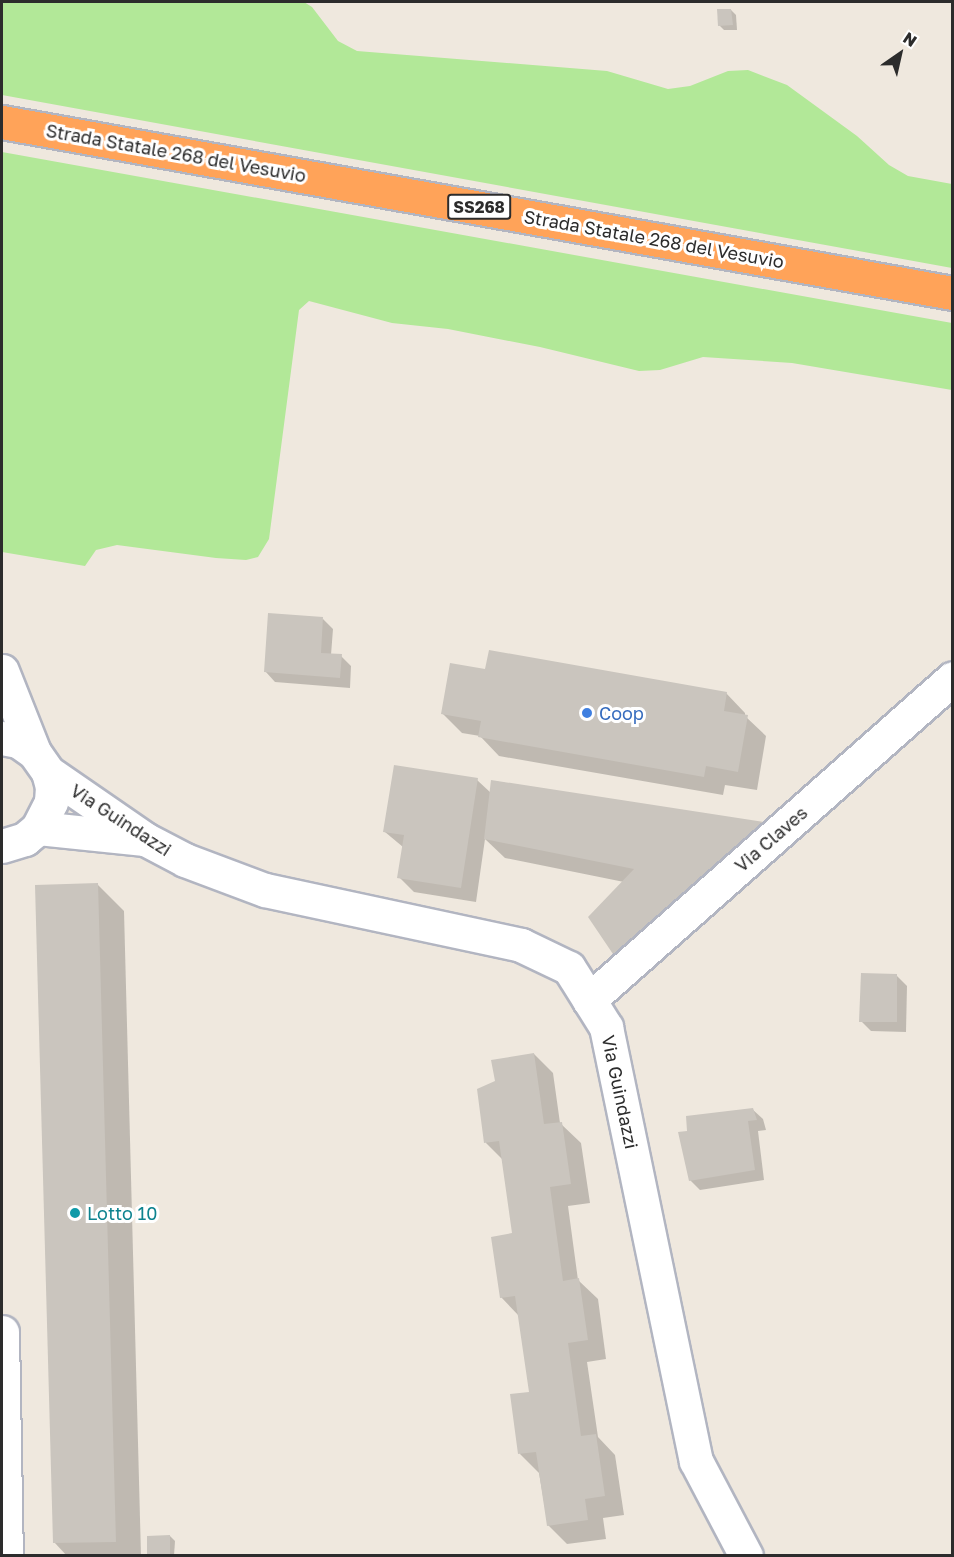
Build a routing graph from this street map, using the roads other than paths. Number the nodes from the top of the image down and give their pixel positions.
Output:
1 (3, 122) edge
2 (952, 293) edge
3 (2, 671) edge
4 (952, 679) edge
5 (2, 738) edge
6 (41, 762) junction
7 (38, 828) junction
8 (146, 839) junction
9 (4, 851) edge
10 (589, 1000) junction
11 (2, 1332) edge
12 (6, 1556) edge
13 (746, 1556) edge

1 - 2 highway, Strada Statale 268 del Vesuvio / SS268
3 - 6 street
4 - 10 street, Via Claves
5 - 6 street, Via Guindazzi
6 - 7 street
6 - 8 street, Via Guindazzi
7 - 8 street
7 - 9 street
8 - 10 street, Via Guindazzi
10 - 13 street, Via Guindazzi
11 - 12 street

